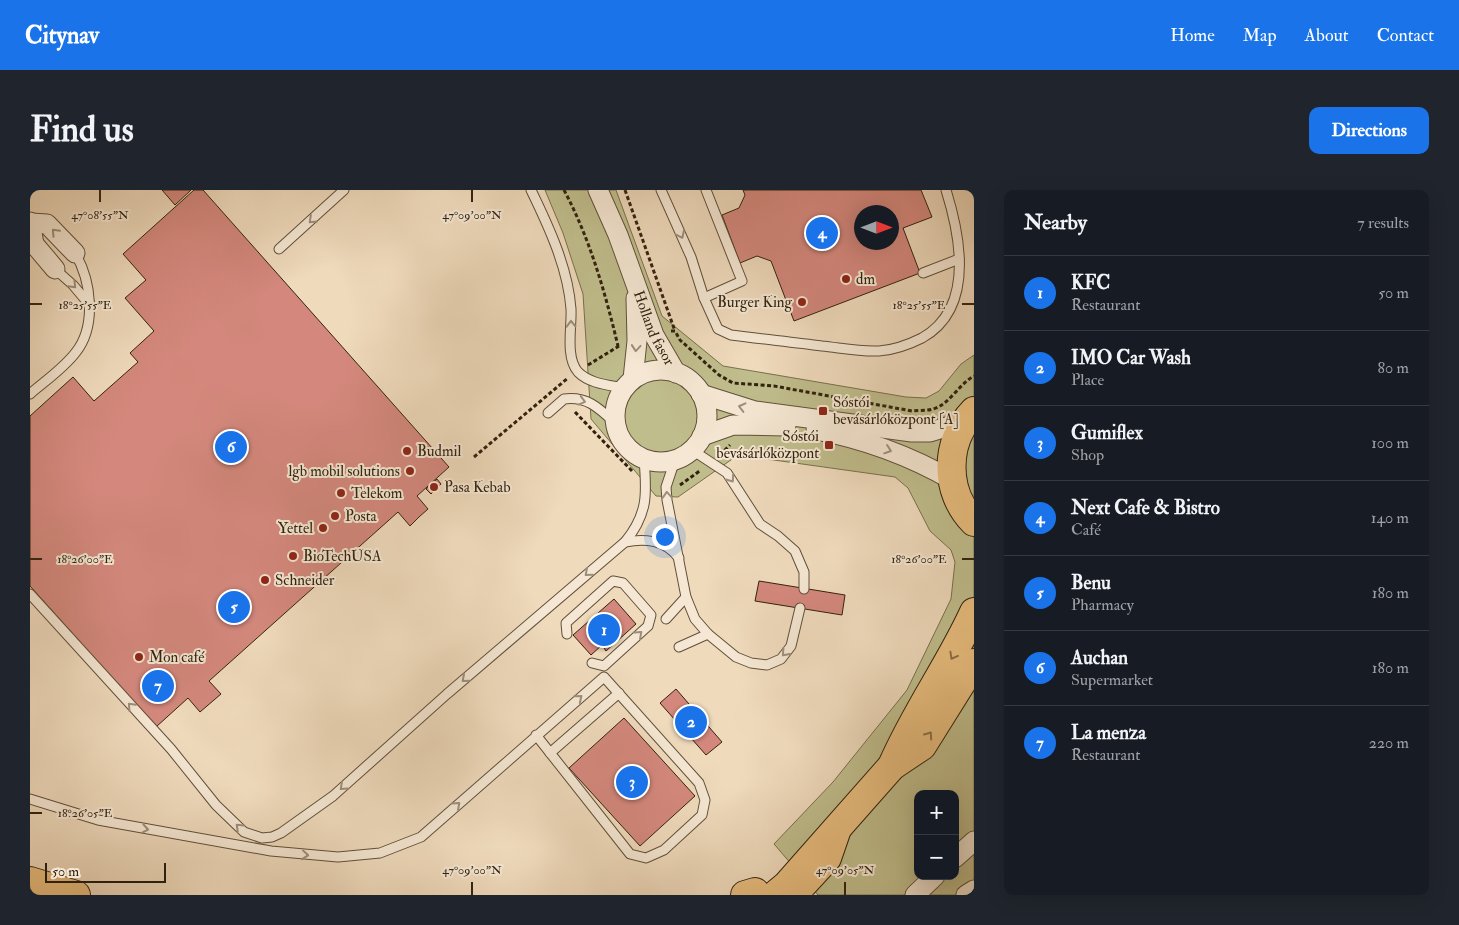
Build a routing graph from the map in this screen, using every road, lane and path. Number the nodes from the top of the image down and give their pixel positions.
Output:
1 (344, 190) edge
2 (531, 190) edge
3 (564, 190) edge
4 (598, 190) edge
5 (625, 190) edge
6 (662, 190) edge
7 (706, 190) edge
8 (946, 190) edge
9 (30, 222) edge
10 (279, 249) dead end
11 (75, 253) joint
12 (959, 259) junction
13 (55, 269) joint
14 (923, 273) dead end
15 (704, 298) junction
16 (89, 304) junction
17 (674, 331) junction
18 (646, 338) junction
19 (618, 347) junction
20 (578, 371) junction
21 (676, 373) junction
22 (974, 376) edge
23 (629, 384) junction
24 (30, 394) edge
25 (701, 394) junction
26 (548, 413) dead end
27 (970, 416) edge
28 (615, 423) junction
29 (697, 443) junction
30 (474, 457) dead end
31 (644, 459) junction
32 (675, 460) junction
33 (952, 480) junction
34 (974, 522) edge
35 (625, 542) junction
36 (680, 560) junction
37 (804, 588) dead end
38 (30, 594) edge
39 (686, 597) junction
40 (800, 608) dead end
41 (974, 612) edge
42 (666, 619) dead end
43 (567, 634) dead end
44 (708, 634) junction
45 (679, 647) dead end
46 (592, 663) dead end
47 (974, 663) edge
48 (619, 693) junction
49 (536, 735) junction
50 (550, 753) junction
51 (892, 766) junction
52 (30, 799) edge
53 (837, 829) junction
54 (974, 841) edge
55 (959, 854) edge
56 (931, 880) edge
57 (30, 881) edge
58 (974, 890) edge
59 (757, 894) edge
60 (76, 895) edge
61 (793, 895) edge
62 (915, 895) edge
63 (966, 895) edge

1 -> 10 lane
20 -> 2 lane
3 - 19 path
4 - 18 street, Holland fasor
5 - 17 path
6 -> 15 lane
7 - 15 lane
8 - 12 lane
11 -> 9 street
9 - 13 street
11 - 16 lane
12 - 14 lane
12 - 15 lane
13 -> 16 lane
16 - 24 lane
17 - 18 path
17 - 22 path
18 - 19 path
18 - 21 street, Holland fasor
18 -> 23 street, Holland fasor
19 - 20 path
20 - 23 lane
20 - 30 path
21 - 23 street
21 - 25 street
23 - 28 street
27 -> 25 street
25 - 29 street
26 -> 28 lane
27 - 33 main road
28 - 31 street
29 - 32 street
29 -> 33 street
29 -> 37 lane
31 - 32 street
31 - 35 lane
36 -> 32 lane
33 - 34 main road
35 - 36 lane
35 -> 38 lane
36 - 39 lane
39 - 42 lane
39 - 44 lane
40 -> 44 lane
41 -> 51 main road
46 -> 43 lane
44 - 45 lane
51 -> 47 main road
49 -> 48 lane
48 - 50 lane
48 - 50 lane
49 - 50 lane
52 -> 49 lane
51 - 53 main road
53 - 59 main road
53 - 61 main road
54 - 55 street
56 - 62 street
57 - 60 main road
58 - 63 street

